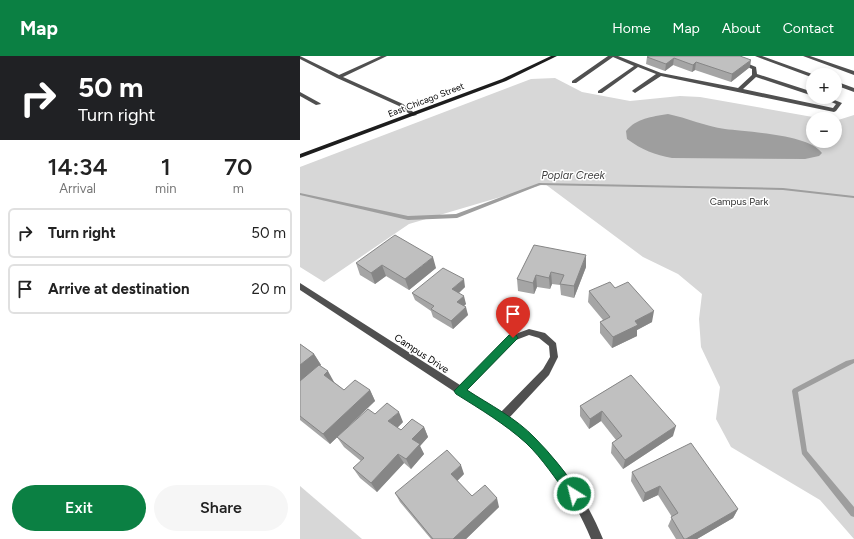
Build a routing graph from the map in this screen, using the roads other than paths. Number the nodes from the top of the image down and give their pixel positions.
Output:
1 (385, 56) edge
2 (556, 56) edge
3 (613, 56) edge
4 (726, 56) edge
5 (757, 56) edge
6 (805, 56) edge
7 (300, 57) edge
8 (638, 65) junction
9 (854, 73) edge
10 (660, 74) junction
11 (806, 74) edge
12 (755, 75) junction
13 (339, 77) junction
14 (574, 82) dead end
15 (842, 86) edge
16 (739, 90) junction
17 (854, 90) edge
18 (635, 91) dead end
19 (600, 92) dead end
20 (806, 92) edge
21 (300, 94) edge
22 (318, 104) dead end
23 (838, 104) edge
24 (414, 115) junction
25 (300, 156) edge
26 (300, 286) edge
27 (460, 391) junction
28 (502, 418) junction
29 (597, 539) edge

1 - 13 street
2 - 24 main road, East Chicago Street
3 - 8 street
3 - 14 street
4 - 12 street
5 - 11 street
6 - 9 street
7 - 13 street
8 - 10 street
8 - 19 street
10 - 16 street
10 - 18 street
12 - 16 street
12 - 20 street
13 - 24 street
15 - 17 street
16 - 23 street
21 - 22 street
24 - 25 main road, East Chicago Street
26 - 27 street, Campus Drive
27 - 28 street, Campus Drive
27 - 28 street
28 - 29 street, Campus Drive

